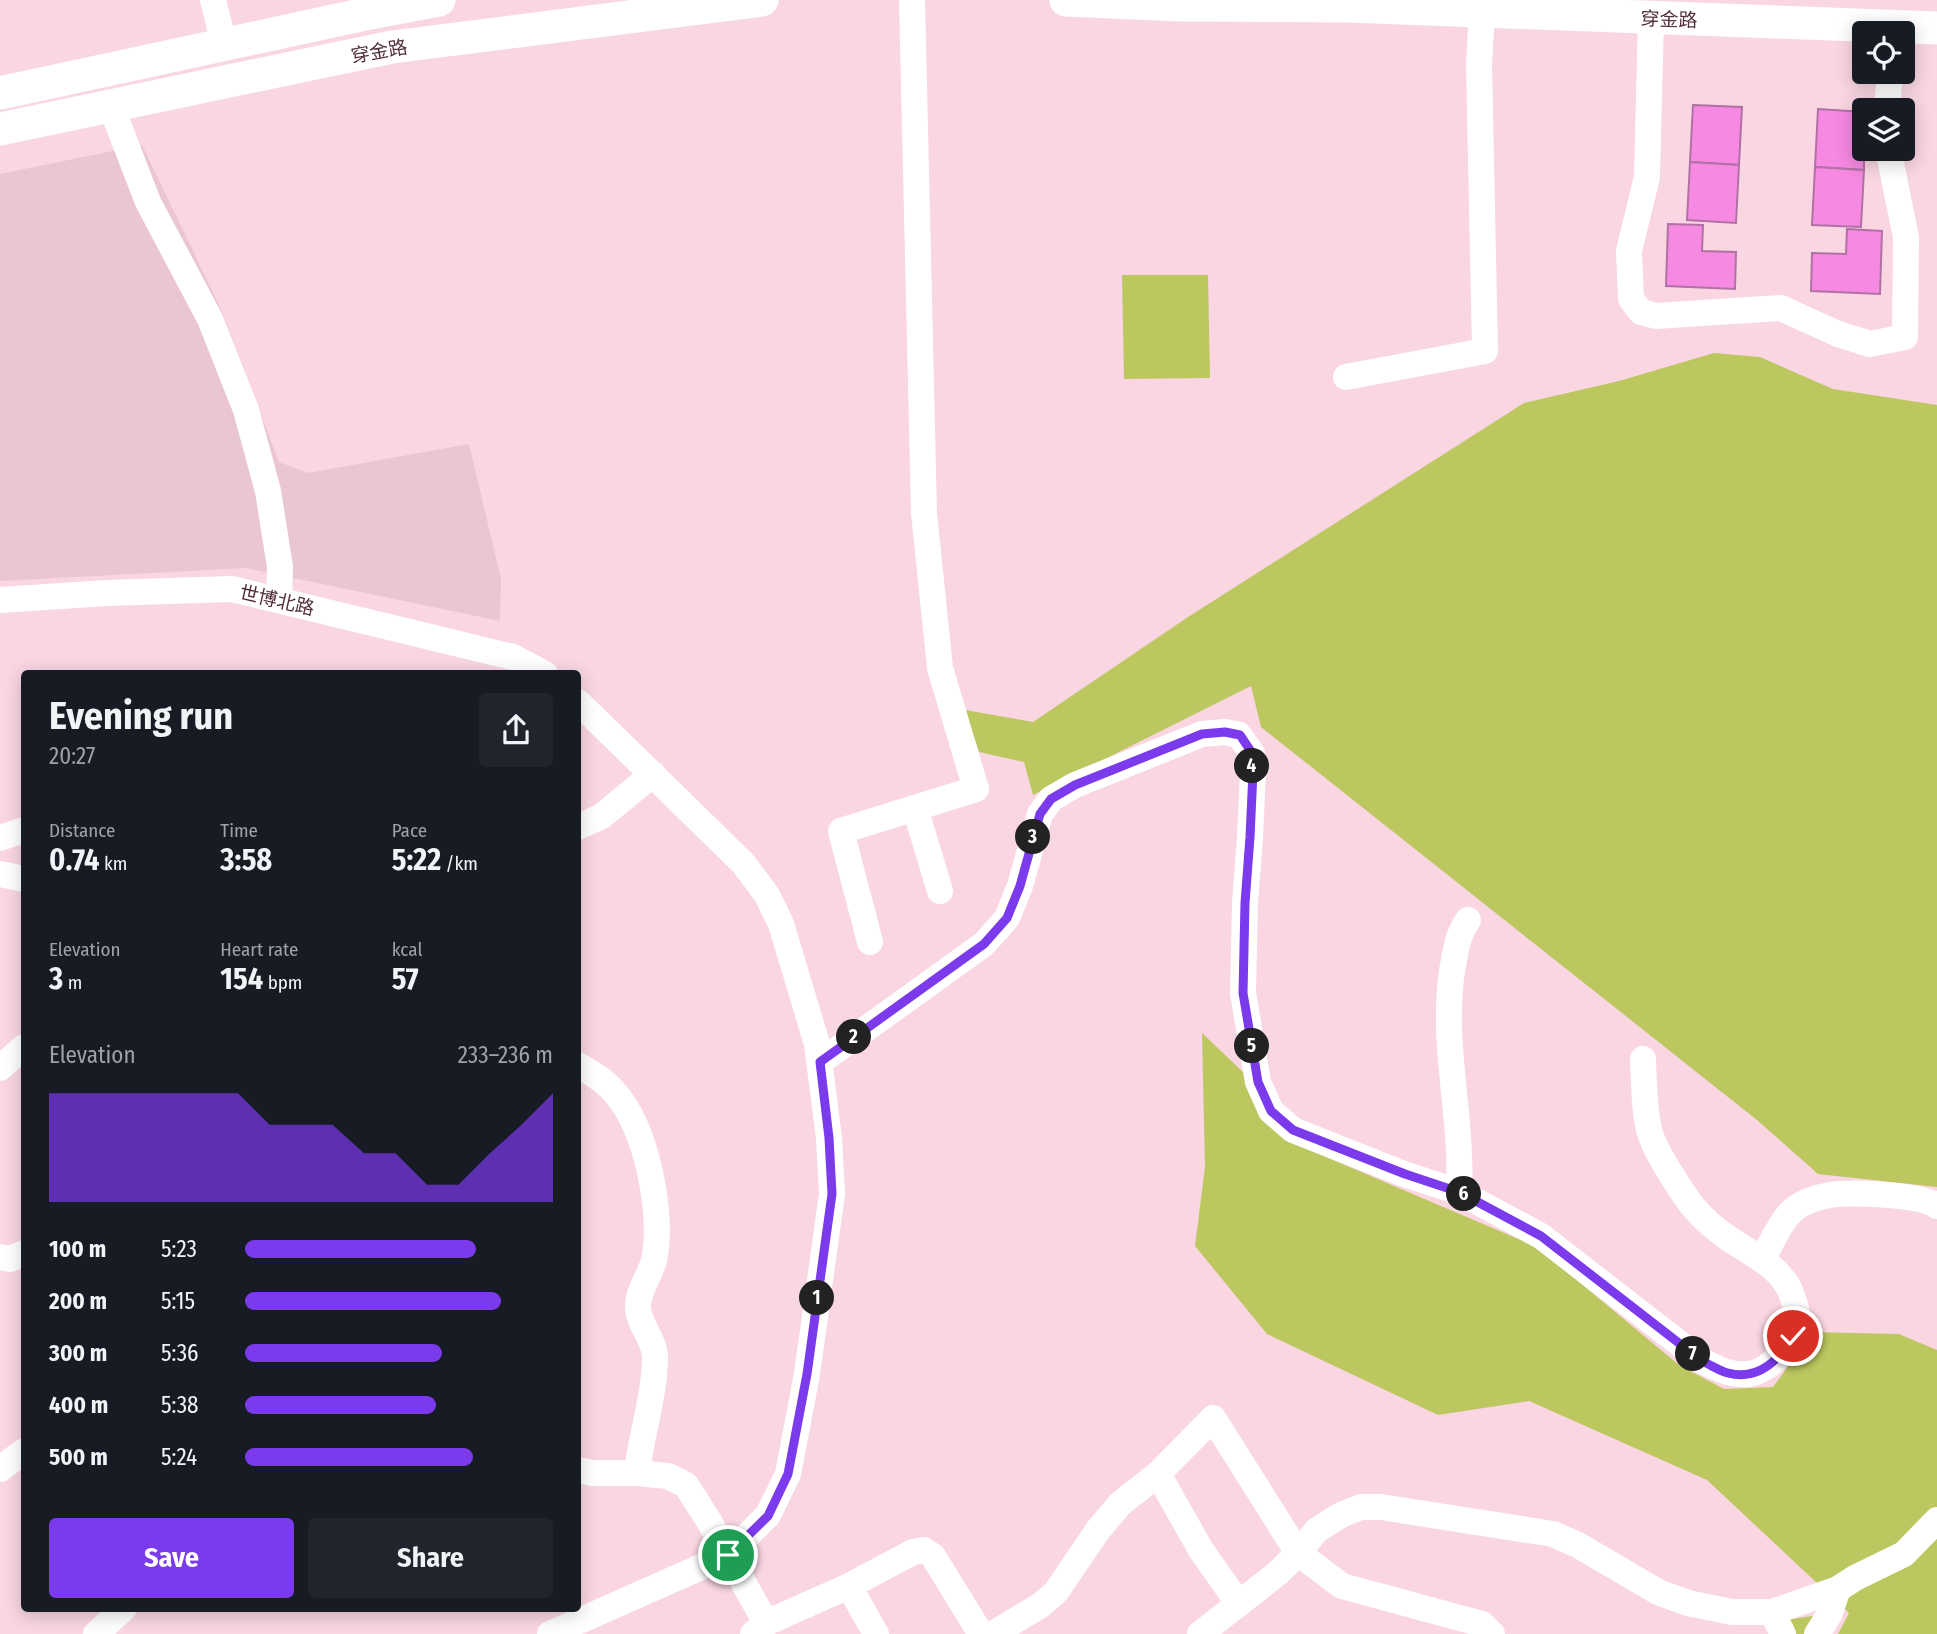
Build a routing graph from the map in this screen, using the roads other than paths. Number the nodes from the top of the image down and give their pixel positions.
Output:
1 (213, 0) edge
2 (439, 0) edge
3 (762, 0) edge
4 (912, 0) edge
5 (1066, 0) edge
6 (1482, 11) junction
7 (1651, 18) junction
8 (1852, 27) edge
9 (1937, 28) edge
10 (1915, 29) edge
11 (224, 44) junction
12 (0, 93) edge
13 (111, 106) junction
14 (0, 129) edge
15 (1890, 161) edge
16 (1346, 377) dead end
17 (0, 600) edge
18 (279, 600) junction
19 (537, 670) edge
20 (581, 705) edge
21 (653, 774) junction
22 (915, 808) junction
23 (581, 826) edge
24 (21, 831) edge
25 (0, 838) edge
26 (0, 874) edge
27 (21, 878) edge
28 (940, 891) dead end
29 (1468, 920) dead end
30 (870, 942) dead end
31 (21, 1050) edge
32 (1643, 1059) dead end
33 (820, 1062) junction
34 (581, 1067) edge
35 (0, 1068) edge
36 (1459, 1192) junction
37 (1937, 1206) edge
38 (21, 1254) edge
39 (0, 1257) edge
40 (1762, 1259) junction
41 (21, 1453) edge
42 (0, 1469) edge
43 (581, 1470) edge
44 (637, 1473) junction
45 (1158, 1474) junction
46 (1937, 1520) edge
47 (1298, 1553) junction
48 (728, 1555) junction
49 (849, 1586) junction
50 (1838, 1589) junction
51 (1239, 1604) junction
52 (120, 1612) edge
53 (1777, 1623) edge
54 (759, 1628) edge
55 (96, 1634) edge
56 (550, 1634) edge
57 (876, 1634) edge
58 (981, 1634) edge
59 (993, 1634) edge
60 (1200, 1634) edge
61 (1492, 1634) edge
62 (1817, 1634) edge

1 - 11 street
2 - 11 main road, 穿金路
3 - 13 main road, 穿金路
4 - 22 street
5 - 6 main road, 穿金路
6 - 7 main road, 穿金路
6 - 16 street
7 - 8 main road, 穿金路
7 - 15 street
9 - 10 main road, 穿金路
11 - 12 main road, 穿金路
13 - 14 main road, 穿金路
13 - 18 street
17 - 18 street, 世博北路
18 - 19 street, 世博北路
20 - 21 street
21 - 23 street
21 - 33 street
22 - 28 street
22 - 30 street
24 - 25 street
26 - 27 street
29 - 36 street
31 - 35 street
32 - 40 street
33 - 36 street
33 - 48 street
34 - 44 street
36 - 40 street
37 - 40 street
38 - 39 street
41 - 42 street
43 - 44 street
44 - 48 street
45 - 47 street
45 - 51 street
45 - 59 street
46 - 50 street
47 - 51 street
47 - 53 street
47 - 61 street
48 - 54 street
48 - 56 street
49 - 54 street
49 - 57 street
49 - 58 street
50 - 53 street
50 - 62 street
51 - 60 street
52 - 55 street

